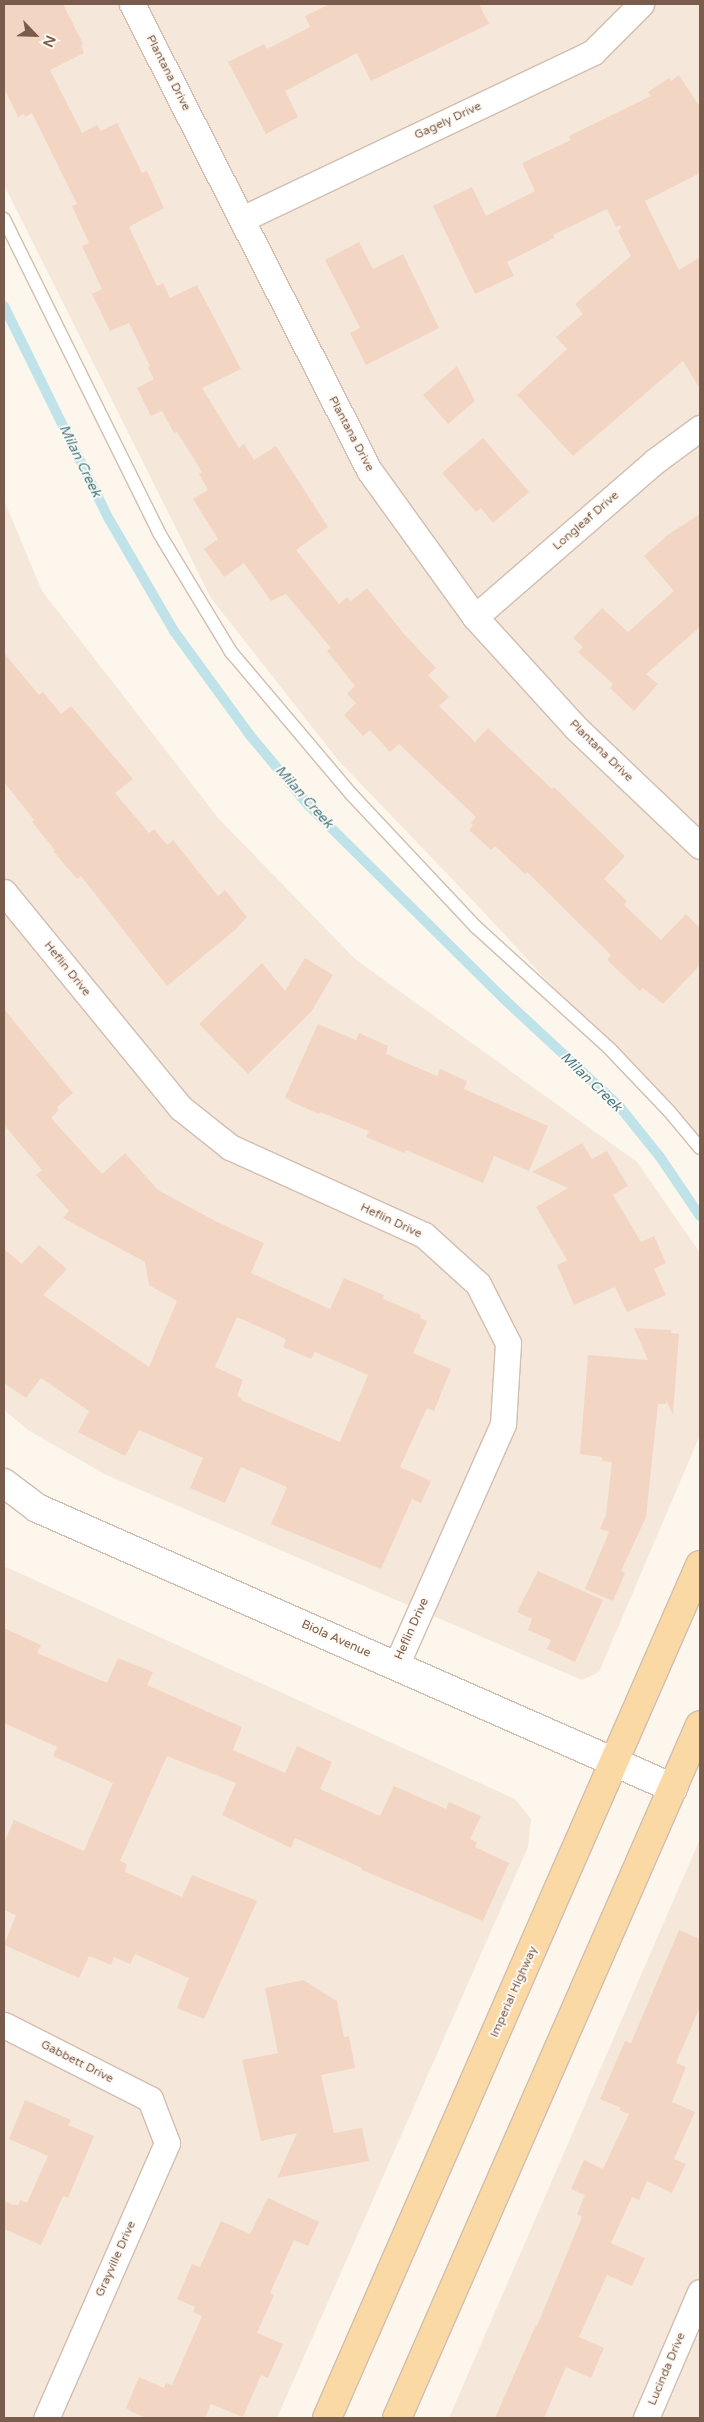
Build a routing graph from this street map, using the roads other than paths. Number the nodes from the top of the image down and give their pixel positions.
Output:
1 (132, 4) edge
2 (641, 4) edge
3 (4, 219) edge
4 (242, 219) junction
5 (700, 428) edge
6 (475, 617) junction
7 (700, 846) edge
8 (4, 892) edge
9 (700, 1148) edge
10 (4, 1483) edge
11 (700, 1565) edge
12 (396, 1666) junction
13 (700, 1725) edge
14 (614, 1763) junction
15 (673, 1788) junction
16 (4, 2025) edge
17 (150, 2098) joint
18 (700, 2292) edge
19 (46, 2418) edge
20 (327, 2418) edge
21 (397, 2418) edge
22 (646, 2418) edge

1 - 4 street, Plantana Drive
2 - 4 street, Gagely Drive
3 - 9 lane
4 - 6 street, Plantana Drive
5 - 6 street, Longleaf Drive
6 - 7 street, Plantana Drive
8 - 12 street, Heflin Drive
10 - 12 street, Biola Avenue
11 - 14 main road, Imperial Highway
12 - 14 street, Biola Avenue
13 - 15 main road
14 - 15 street, Biola Avenue
14 - 20 main road, Imperial Highway
15 - 21 main road
16 - 17 street, Gabbett Drive
17 - 19 street, Grayville Drive
18 - 22 street, Lucinda Drive

